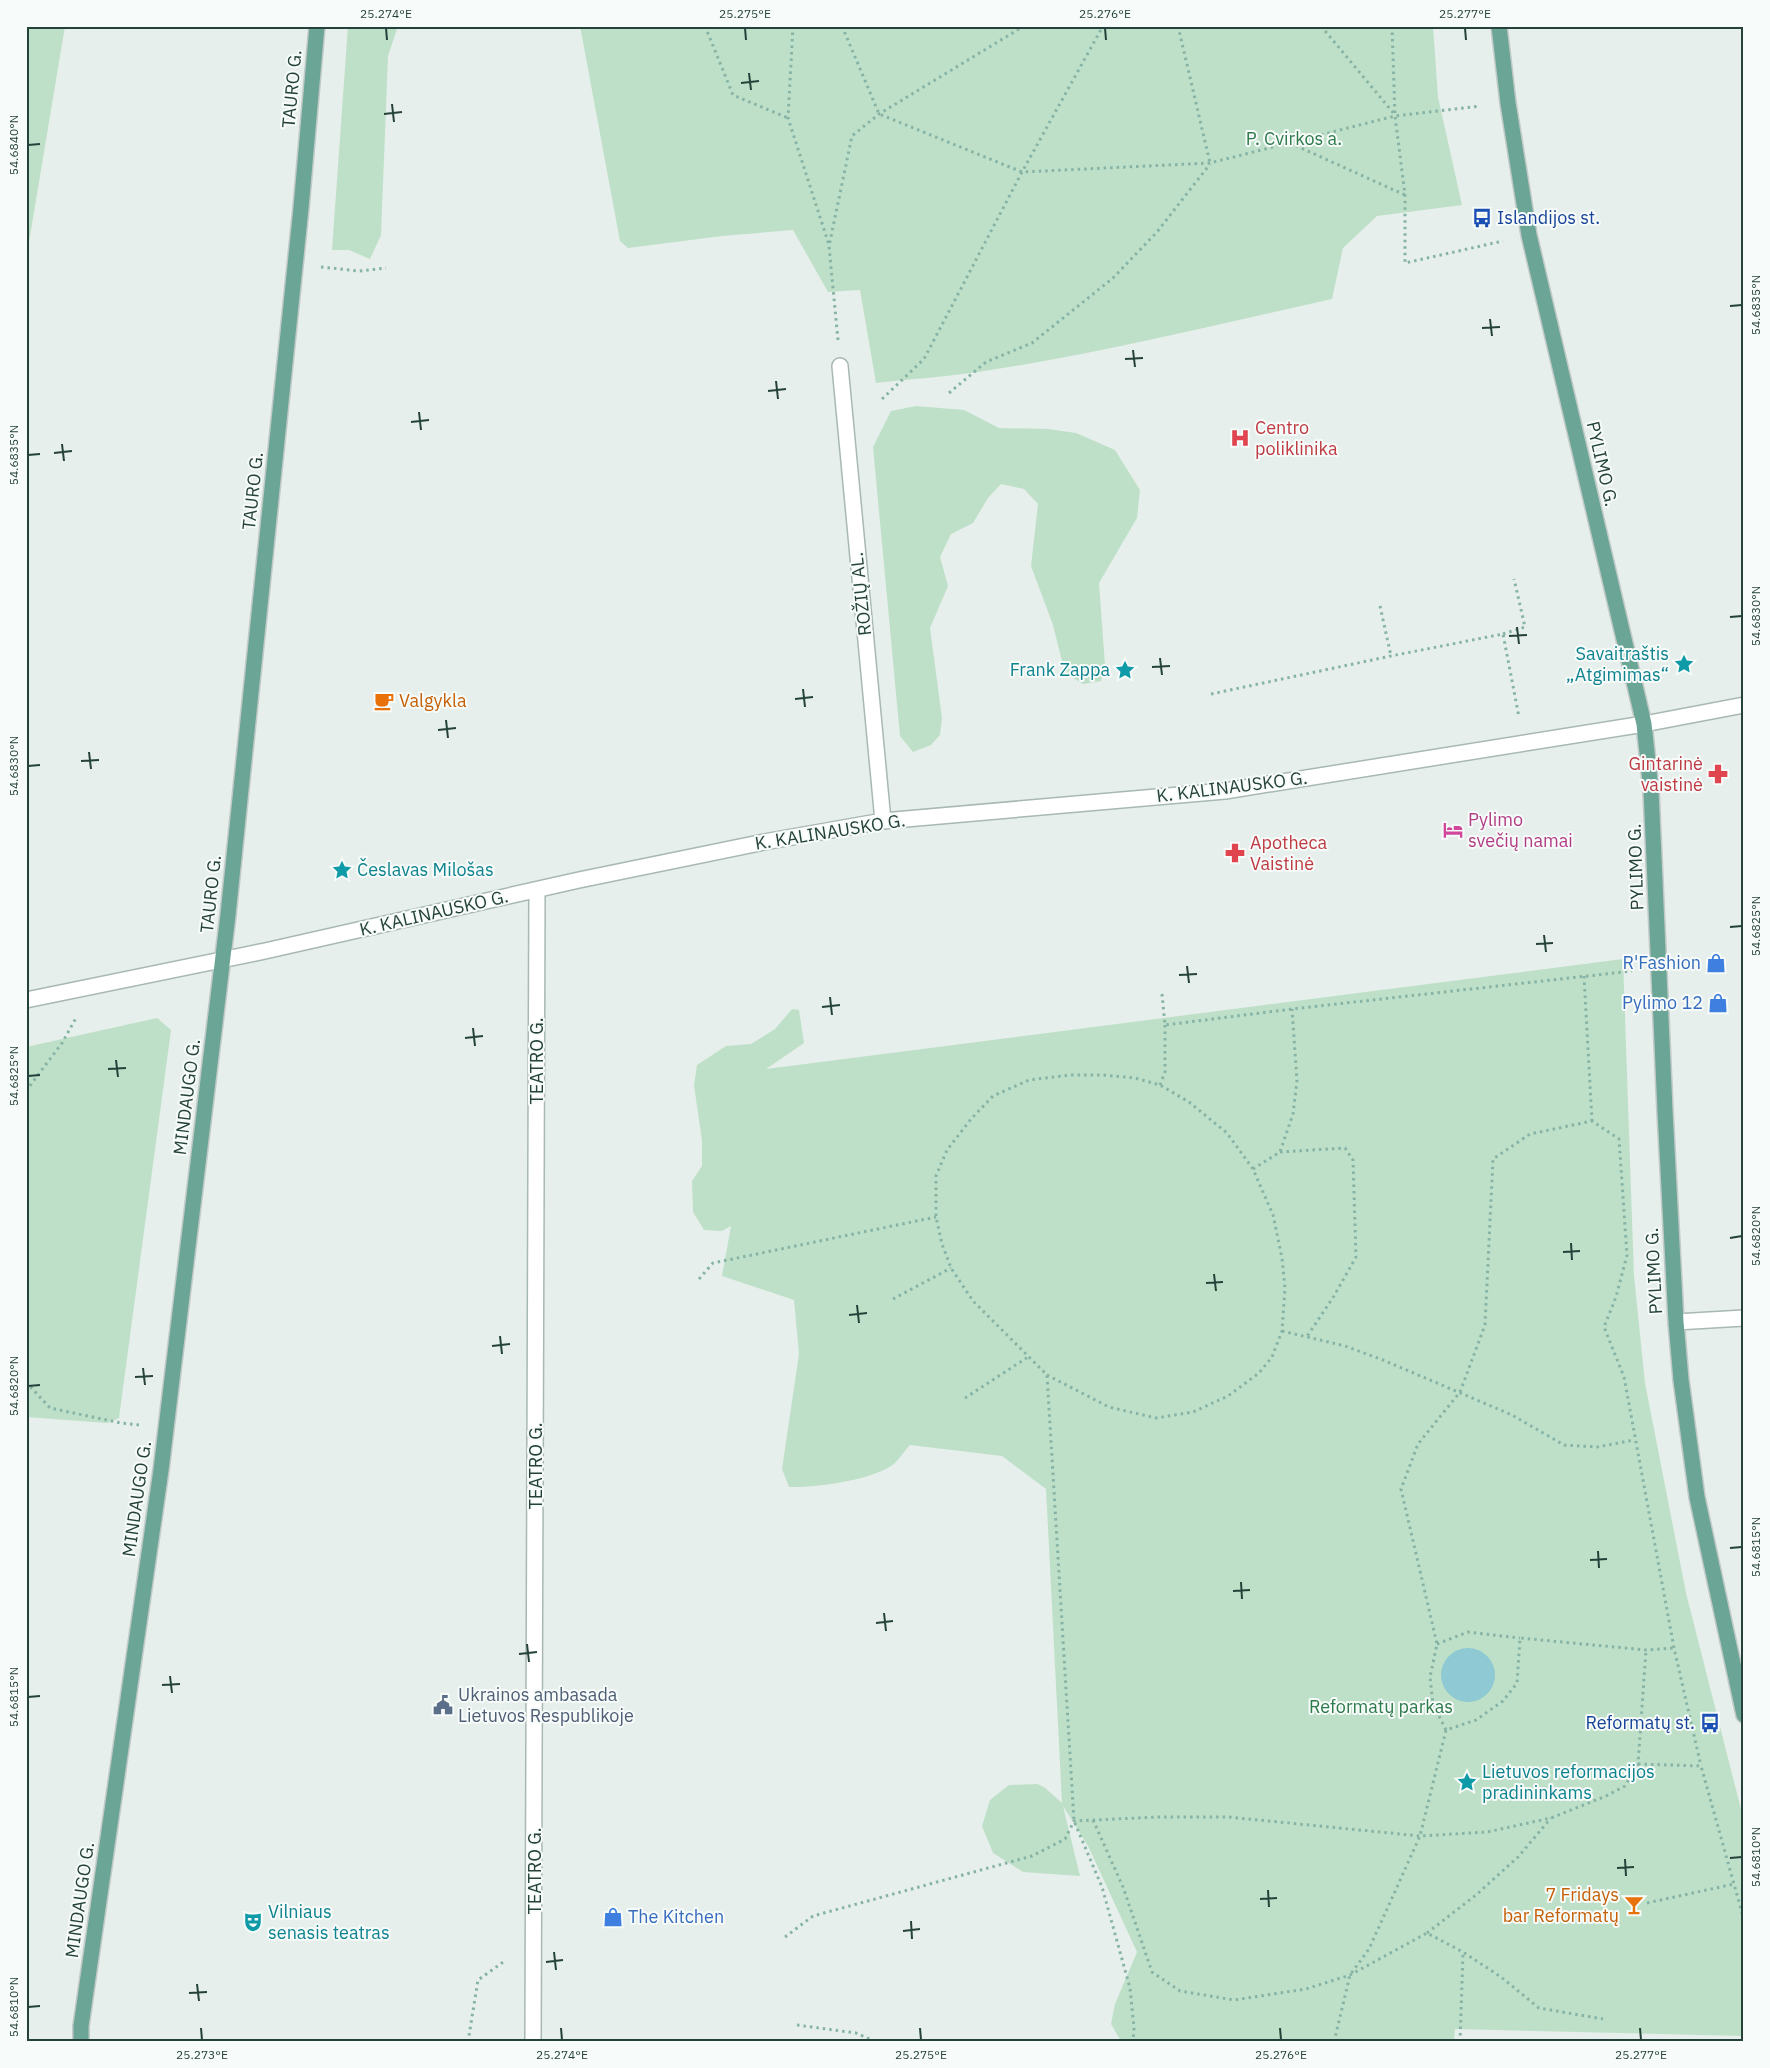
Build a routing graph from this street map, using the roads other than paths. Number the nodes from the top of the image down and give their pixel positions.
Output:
1 (317, 26) edge
2 (1499, 26) edge
3 (840, 366) road end
4 (1744, 705) edge
5 (1644, 724) junction
6 (883, 821) junction
7 (537, 890) junction
8 (223, 960) junction
9 (26, 1000) edge
10 (1744, 1318) edge
11 (1676, 1322) junction
12 (1744, 1715) edge
13 (81, 2042) edge
14 (533, 2042) edge

1 - 8 main road, TAURO G.
2 - 5 main road, PYLIMO G.
3 - 6 street, ROŽIŲ AL.
4 - 5 street, K. KALINAUSKO G.
5 - 6 street, K. KALINAUSKO G.
5 - 11 main road, PYLIMO G.
6 - 7 street, K. KALINAUSKO G.
7 - 8 street, K. KALINAUSKO G.
7 - 14 street, TEATRO G.
8 - 9 street, K. KALINAUSKO G.
8 - 13 main road, MINDAUGO G.
10 - 11 street
11 - 12 main road, PYLIMO G.

